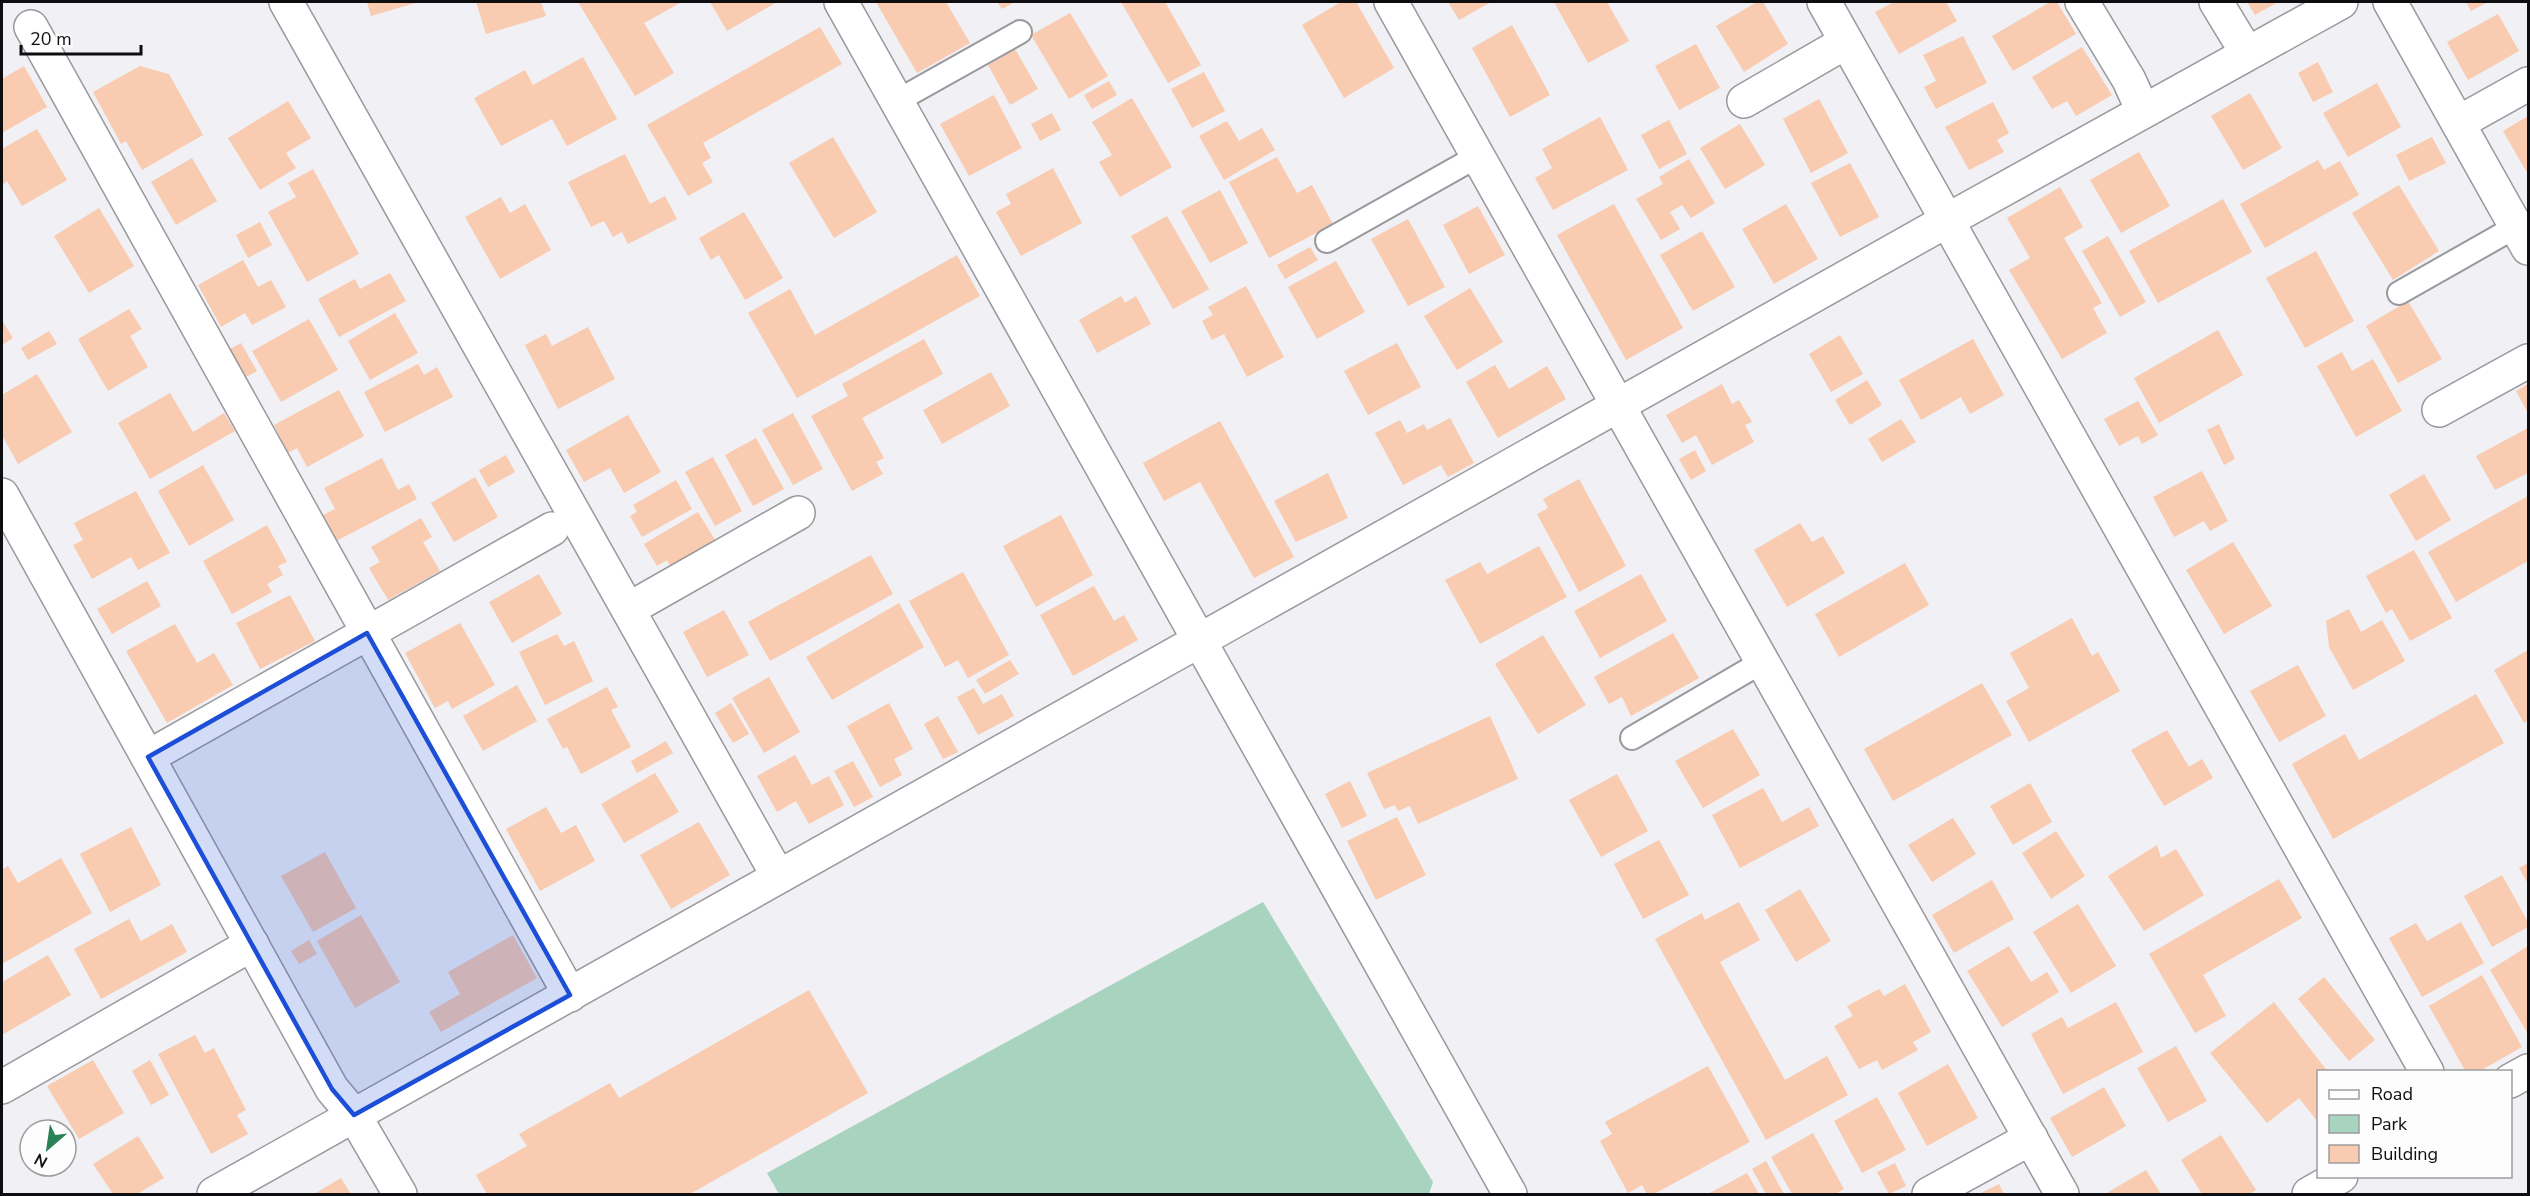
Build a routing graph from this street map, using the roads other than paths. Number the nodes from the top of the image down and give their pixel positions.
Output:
1 (286, 2) edge
2 (841, 2) edge
3 (1391, 2) edge
4 (1824, 2) edge
5 (2082, 2) edge
6 (2216, 2) edge
7 (2341, 2) edge
8 (2390, 2) edge
9 (31, 27) dead end
10 (1020, 32) dead end
11 (1846, 42) junction
12 (2247, 53) junction
13 (2529, 84) edge
14 (897, 101) junction
15 (1744, 101) dead end
16 (2143, 111) junction
17 (2458, 123) junction
18 (1479, 156) junction
19 (1948, 220) junction
20 (2523, 237) edge
21 (1327, 241) dead end
22 (2399, 293) dead end
23 (2529, 361) edge
24 (1619, 406) junction
25 (2439, 410) dead end
26 (2, 495) edge
27 (798, 513) dead end
28 (552, 529) dead end
29 (629, 609) junction
30 (368, 633) junction
31 (1199, 640) junction
32 (1762, 662) junction
33 (1632, 738) dead end
34 (148, 757) junction
35 (778, 876) junction
36 (252, 944) junction
37 (570, 995) junction
38 (2426, 1070) edge
39 (2529, 1071) edge
40 (2512, 1080) edge
41 (2, 1087) edge
42 (354, 1115) junction
43 (2031, 1138) junction
44 (2337, 1178) edge
45 (213, 1194) edge
46 (400, 1194) edge
47 (1510, 1194) edge
48 (1929, 1194) edge
49 (2062, 1194) edge
50 (2309, 1194) edge

1 - 29 street
2 - 14 street
3 - 18 street
4 - 11 street
5 - 16 street
6 - 12 street
7 - 12 street
8 - 17 street
9 - 30 street
10 - 14 lane
11 - 15 street
11 - 19 street
12 - 16 street
13 - 17 street
14 - 31 street
16 - 19 street
17 - 20 street
18 - 21 lane
18 - 24 street
19 - 24 street
19 - 38 street
20 - 22 lane
23 - 25 street
24 - 31 street
24 - 32 street
26 - 34 street
27 - 29 street
28 - 30 street
29 - 35 street
30 - 34 street
30 - 37 street
31 - 35 street
31 - 47 street
32 - 33 lane
32 - 43 street
34 - 36 street
35 - 37 street
36 - 41 street
36 - 42 street
37 - 42 street
39 - 40 street
42 - 45 street
42 - 46 street
43 - 48 street
43 - 49 street
44 - 50 street

